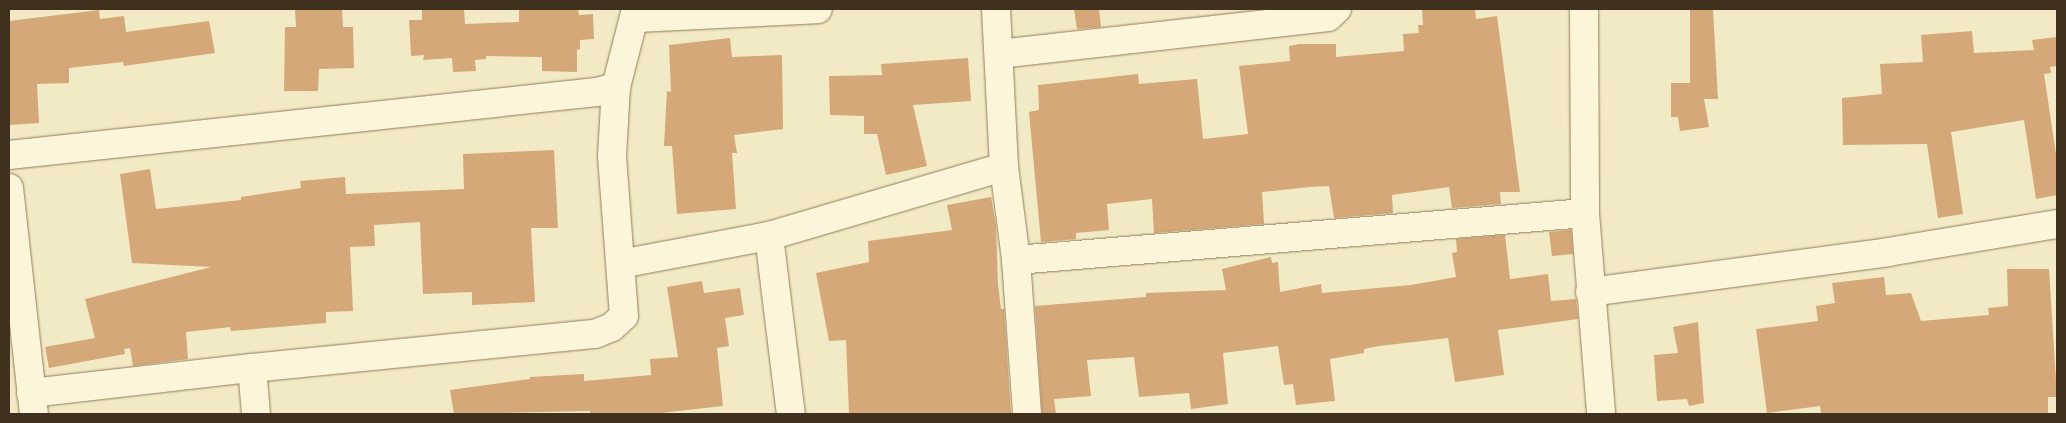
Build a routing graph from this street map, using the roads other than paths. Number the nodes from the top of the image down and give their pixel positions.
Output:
1 (818, 9) edge
2 (996, 9) edge
3 (1338, 9) edge
4 (1584, 9) edge
5 (636, 13) edge
6 (999, 54) junction
7 (616, 87) junction
8 (9, 155) edge
9 (1004, 167) junction
10 (9, 188) edge
11 (1585, 213) junction
12 (2057, 224) edge
13 (769, 236) junction
14 (1016, 260) junction
15 (621, 264) junction
16 (1590, 292) junction
17 (252, 368) junction
18 (32, 404) edge
19 (256, 414) edge
20 (790, 414) edge
21 (1027, 414) edge
22 (1601, 414) edge

1 - 5 street
2 - 6 street
3 - 6 street
4 - 11 street
5 - 7 street
6 - 9 street
7 - 8 street
7 - 15 street
9 - 13 street
9 - 14 street
10 - 18 street
11 - 14 street
11 - 16 street
12 - 16 street
13 - 15 street
13 - 20 street
14 - 21 street
15 - 17 street
16 - 22 street
17 - 18 street
17 - 19 street

